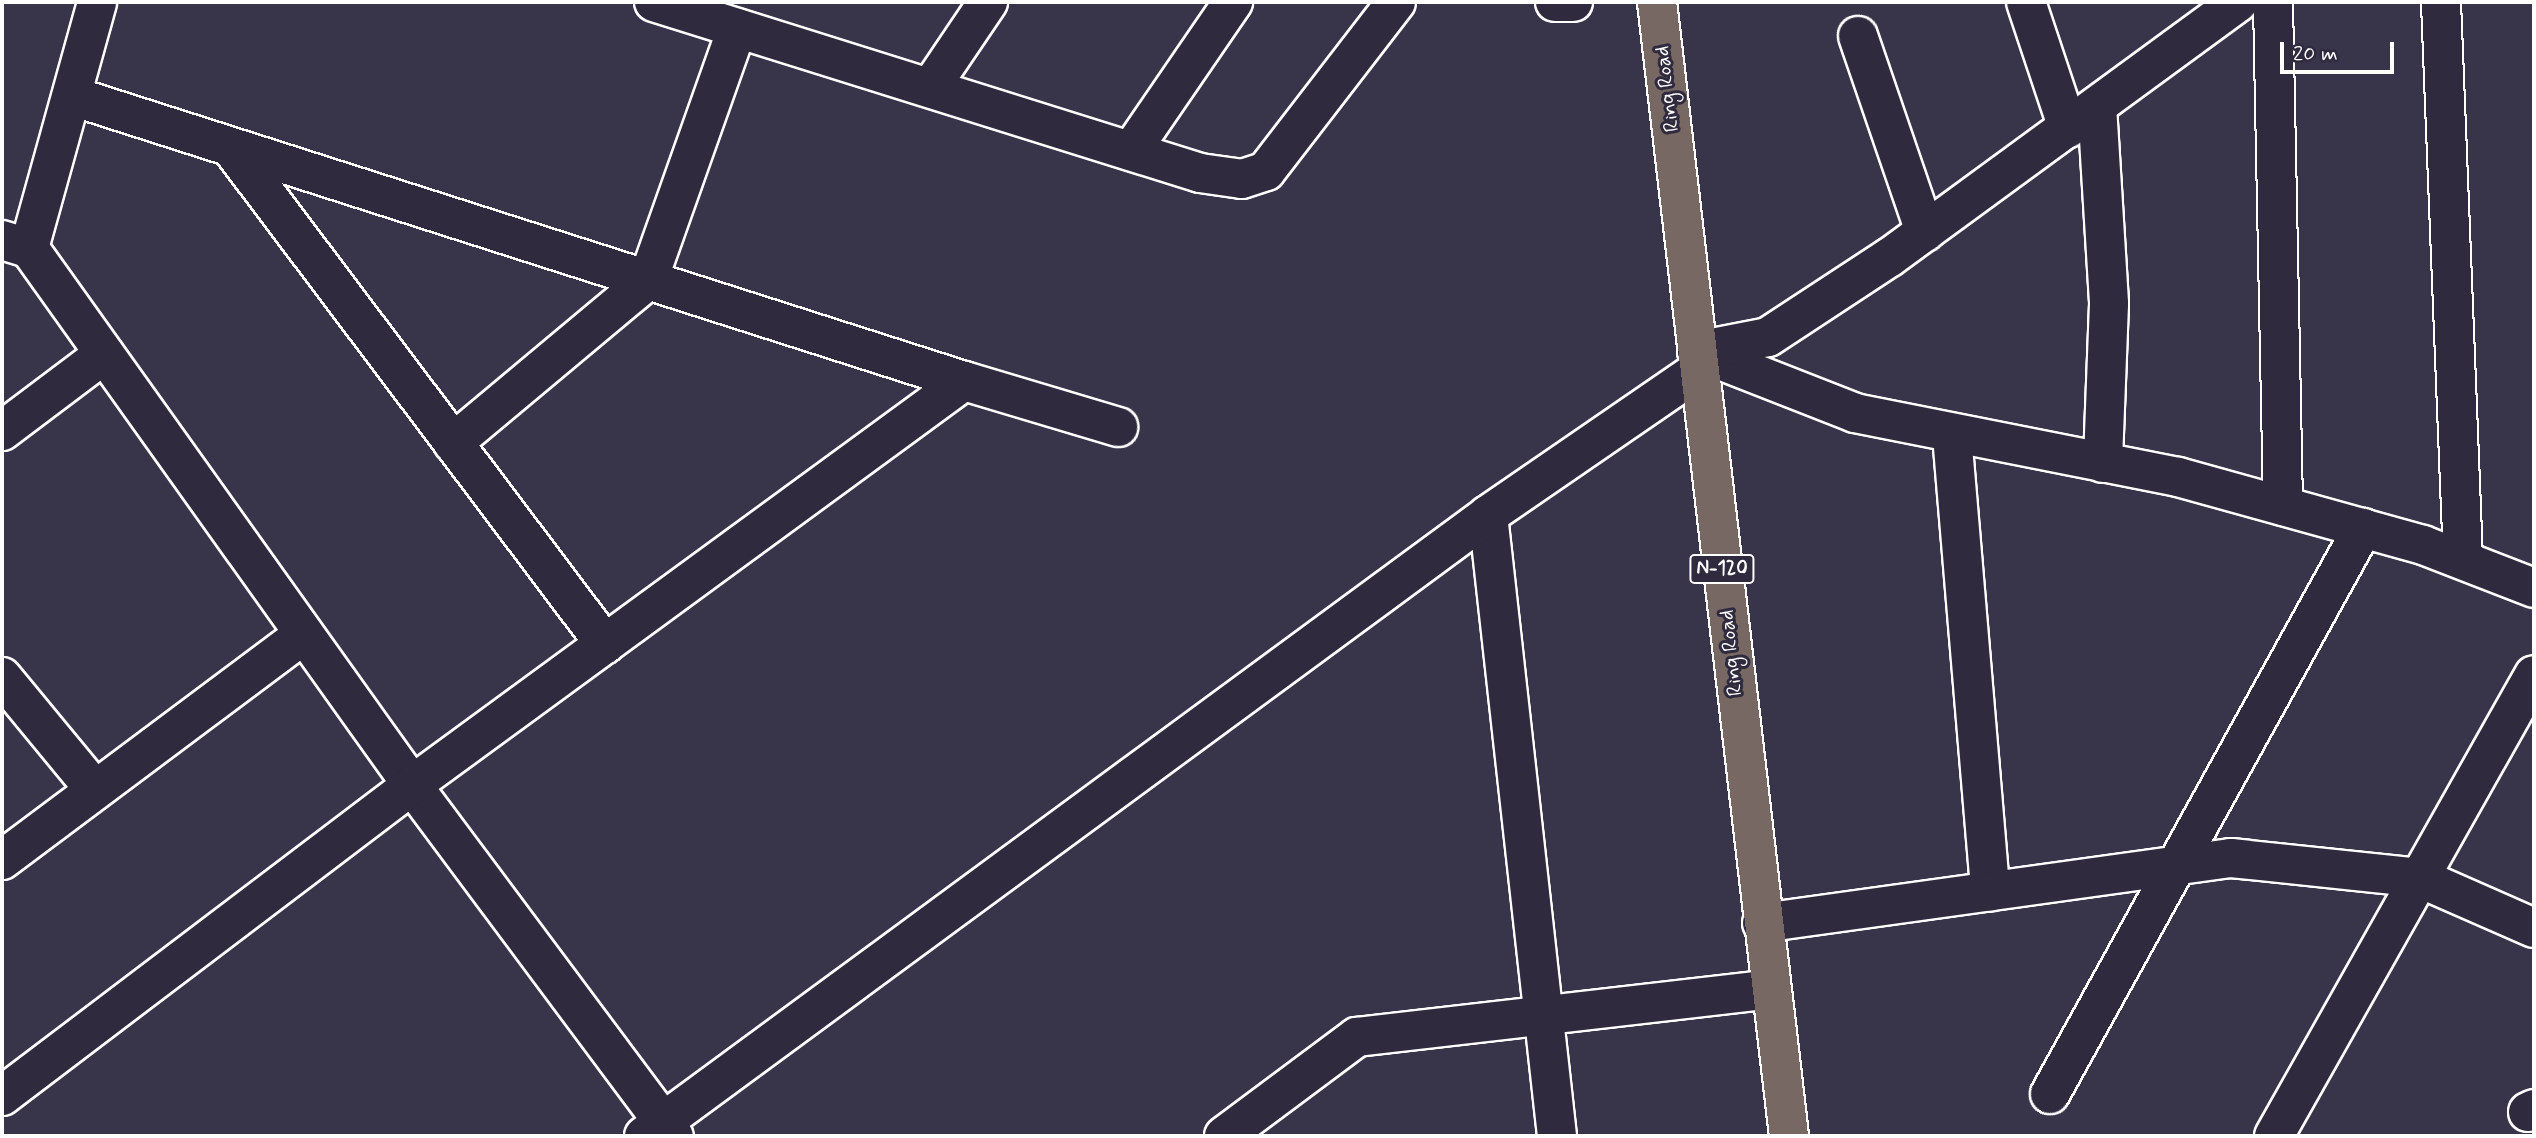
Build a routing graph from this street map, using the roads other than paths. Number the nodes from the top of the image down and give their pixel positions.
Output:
1 (97, 2) edge
2 (654, 2) edge
3 (988, 2) edge
4 (1233, 2) edge
5 (1396, 2) edge
6 (1555, 2) edge
7 (1573, 2) edge
8 (1657, 2) edge
9 (2026, 2) edge
10 (2239, 2) edge
11 (2273, 2) edge
12 (2441, 2) edge
13 (725, 17) edge
14 (2193, 17) edge
15 (1858, 36) dead end
16 (930, 88) junction
17 (72, 96) junction
18 (2082, 117) junction
19 (232, 149) junction
20 (1131, 151) junction
21 (1925, 232) junction
22 (15, 244) edge
23 (648, 280) junction
24 (104, 354) junction
25 (1698, 360) junction
26 (964, 381) junction
27 (1118, 427) dead end
28 (2, 431) edge
29 (1952, 435) junction
30 (453, 443) junction
31 (2103, 463) junction
32 (2283, 506) junction
33 (1488, 515) junction
34 (2362, 528) junction
35 (2463, 561) junction
36 (2534, 588) edge
37 (304, 634) junction
38 (605, 644) junction
39 (2534, 675) edge
40 (2, 677) edge
41 (412, 785) junction
42 (95, 790) junction
43 (2, 860) edge
44 (2179, 865) junction
45 (2420, 878) junction
46 (1990, 891) junction
47 (1762, 923) junction
48 (2534, 928) edge
49 (1770, 989) junction
50 (1544, 1015) junction
51 (2050, 1094) dead end
52 (2, 1096) edge
53 (661, 1131) edge
54 (1224, 1136) edge
55 (1557, 1136) edge
56 (1789, 1136) edge
57 (2274, 1136) edge

1 - 17 street
2 - 13 street
3 - 16 street
4 - 20 street
5 - 20 street
6 - 7 street
8 - 25 highway, Ring Road / N-120
9 - 18 street
10 - 14 street
11 - 32 street
12 - 35 street
13 - 16 street
13 - 23 street
14 - 18 street
15 - 21 street
16 - 20 street
17 - 19 street
17 - 22 street
18 - 21 street
18 - 31 street
19 - 23 street
19 - 30 street
21 - 25 street
22 - 24 street
23 - 26 street
23 - 30 street
24 - 28 street
24 - 37 street
25 - 29 street
25 - 33 street
25 - 47 highway, Ring Road / N-120
26 - 27 street
26 - 38 street
29 - 31 street
29 - 46 street
30 - 38 street
31 - 32 street
32 - 34 street
33 - 50 street
33 - 53 street
34 - 35 street
34 - 44 street
35 - 36 street
37 - 41 street
37 - 42 street
38 - 41 street
39 - 45 street
40 - 42 street
41 - 52 street
41 - 53 street
42 - 43 street
44 - 45 street
44 - 46 street
44 - 51 street
45 - 48 street
45 - 57 street
46 - 47 street
47 - 49 highway, Ring Road / N-120
49 - 50 street
49 - 56 highway, Ring Road / N-120
50 - 54 street
50 - 55 street

